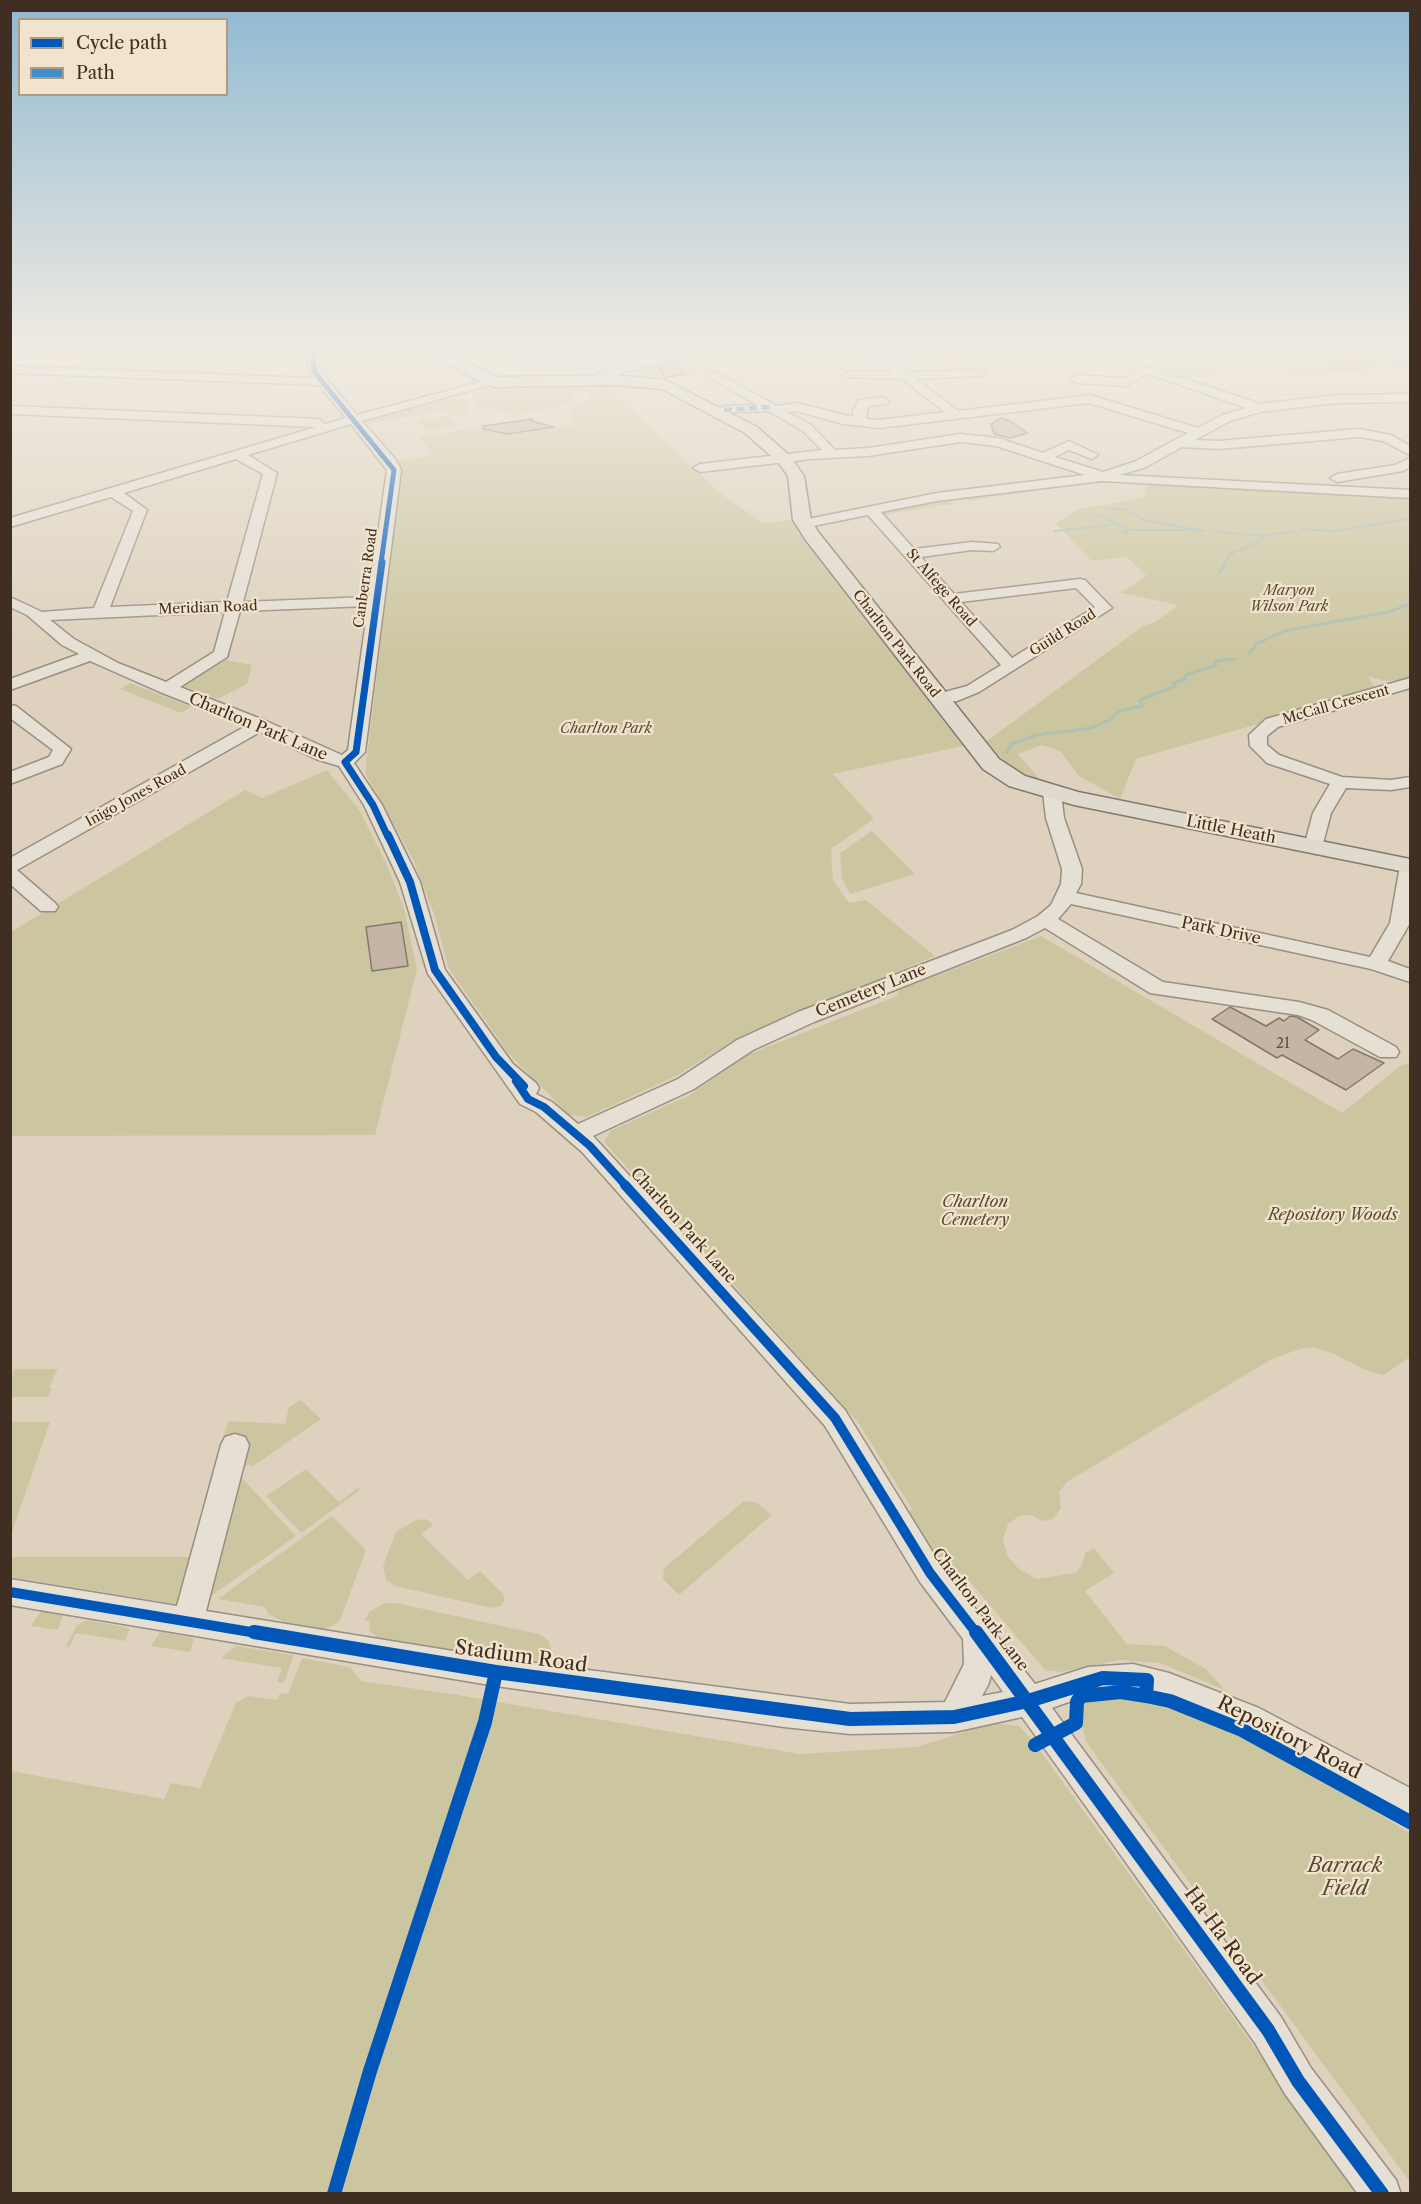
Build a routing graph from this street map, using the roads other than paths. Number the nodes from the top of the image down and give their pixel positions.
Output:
1 (248, 451) edge
2 (382, 451) edge
3 (775, 451) edge
4 (829, 451) edge
5 (876, 451) edge
6 (1025, 451) edge
7 (1057, 451) edge
8 (1082, 451) edge
9 (1165, 451) edge
10 (237, 454) junction
11 (831, 454) junction
12 (1092, 455) dead end
13 (1044, 457) junction
14 (784, 459) junction
15 (1410, 462) edge
16 (700, 468) dead end
17 (1101, 477) junction
18 (1320, 488) junction
19 (113, 492) junction
20 (1410, 494) edge
21 (871, 510) junction
22 (10, 523) edge
23 (803, 524) junction
24 (993, 548) dead end
25 (911, 554) junction
26 (951, 599) junction
27 (10, 601) edge
28 (376, 601) junction
29 (234, 606) junction
30 (100, 612) junction
31 (40, 618) junction
32 (91, 655) junction
33 (1012, 664) junction
34 (1410, 683) edge
35 (10, 685) edge
36 (166, 689) junction
37 (940, 699) junction
38 (10, 710) edge
39 (260, 726) junction
40 (345, 762) junction
41 (10, 779) edge
42 (1340, 782) junction
43 (1410, 782) edge
44 (1052, 793) junction
45 (1313, 847) junction
46 (10, 866) edge
47 (1410, 866) edge
48 (10, 874) edge
49 (1066, 897) junction
50 (48, 907) dead end
51 (1045, 920) junction
52 (1376, 964) junction
53 (1410, 976) edge
54 (1388, 1052) dead end
55 (576, 1134) junction
56 (235, 1445) dead end
57 (10, 1592) edge
58 (187, 1622) junction
59 (978, 1634) junction
60 (1029, 1701) junction
61 (954, 1717) junction
62 (1410, 1805) edge
63 (1382, 2193) edge

1 - 10 street
2 - 28 street, Canberra Road
3 - 14 main road
4 - 11 street
5 - 11 street
6 - 13 street
7 - 13 street
8 - 12 street
9 - 17 street
10 - 19 street
10 - 29 street
11 - 14 street
13 - 17 street
14 - 16 street
14 - 23 main road
15 - 18 street
17 - 18 street
17 - 21 street
18 - 20 street
19 - 22 street
19 - 30 street
21 - 23 street
21 - 25 street, St Alfege Road
23 - 37 main road, Charlton Park Road
24 - 25 street
25 - 26 street, St Alfege Road
26 - 33 street, St Alfege Road
26 - 33 street, Guild Road
27 - 31 street, Charlton Park Lane
28 - 29 street, Meridian Road
28 - 40 street, Canberra Road
29 - 30 street, Meridian Road
29 - 36 street
30 - 31 street, Meridian Road
31 - 32 street, Charlton Park Lane
32 - 35 street
32 - 36 street, Charlton Park Lane
33 - 37 street, Guild Road
34 - 42 street, McCall Crescent
36 - 39 street, Charlton Park Lane
37 - 44 main road, Charlton Park Road
38 - 41 street
39 - 40 street, Charlton Park Lane
39 - 46 street, Inigo Jones Road
40 - 55 street, Charlton Park Lane
42 - 43 street
42 - 45 street
44 - 45 main road, Little Heath
44 - 49 street
45 - 47 main road, Little Heath
47 - 52 street
48 - 50 street
49 - 51 street, Cemetery Lane
49 - 52 street, Park Drive
51 - 54 street
51 - 55 street, Cemetery Lane
52 - 53 street, Park Drive
55 - 59 street, Charlton Park Lane
56 - 58 street
57 - 58 street, Stadium Road
58 - 61 street, Stadium Road
59 - 60 street, Charlton Park Lane
59 - 61 street
60 - 61 street, Stadium Road
60 - 62 street, Repository Road
60 - 63 street, Ha Ha Road

